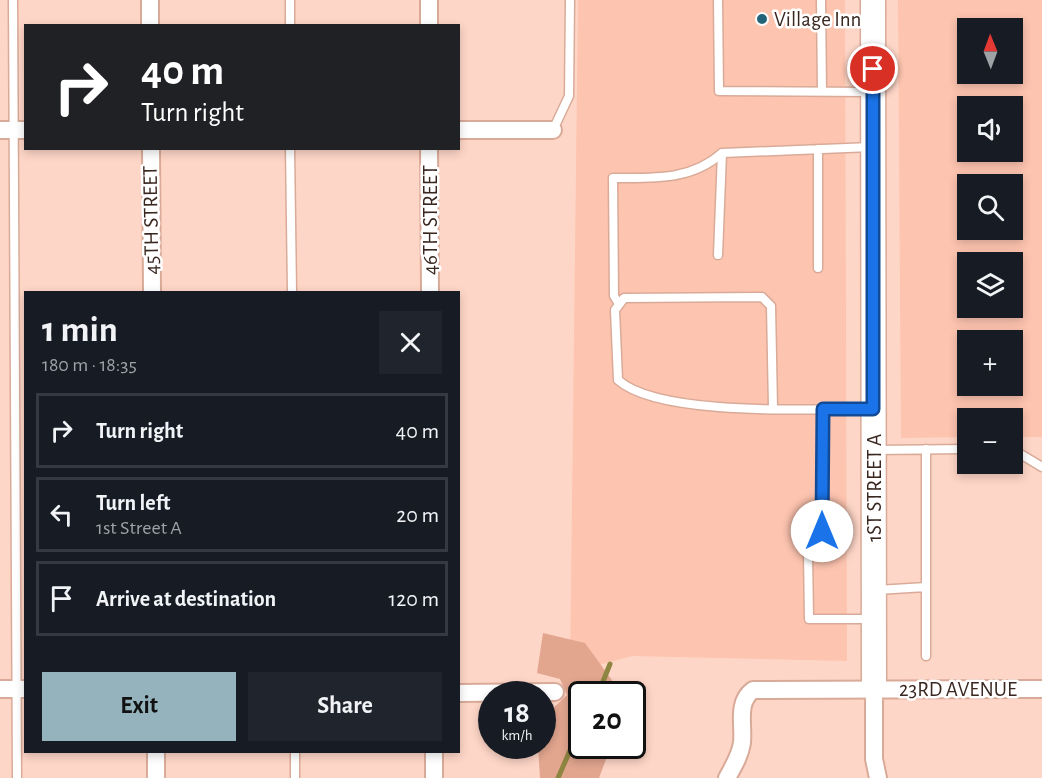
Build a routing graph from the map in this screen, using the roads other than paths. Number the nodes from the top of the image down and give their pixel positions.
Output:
1 (13, 0) edge
2 (150, 0) edge
3 (290, 0) edge
4 (429, 0) edge
5 (570, 0) edge
6 (717, 0) edge
7 (821, 0) edge
8 (873, 0) edge
9 (150, 24) edge
10 (290, 24) edge
11 (429, 24) edge
12 (822, 91) junction
13 (873, 92) junction
14 (13, 130) edge
15 (460, 130) edge
16 (553, 130) joint
17 (873, 147) junction
18 (818, 149) junction
19 (151, 150) edge
20 (290, 150) edge
21 (429, 150) edge
22 (722, 153) junction
23 (718, 255) dead end
24 (818, 268) dead end
25 (152, 291) edge
26 (292, 291) edge
27 (430, 291) edge
28 (619, 304) junction
29 (772, 408) junction
30 (823, 409) junction
31 (873, 409) junction
32 (926, 449) junction
33 (957, 449) edge
34 (873, 450) junction
35 (1023, 456) edge
36 (1042, 467) edge
37 (822, 531) dead end
38 (808, 553) dead end
39 (926, 587) junction
40 (874, 590) junction
41 (874, 619) junction
42 (926, 656) dead end
43 (874, 688) junction
44 (14, 689) edge
45 (1042, 690) edge
46 (460, 693) edge
47 (478, 693) edge
48 (156, 753) edge
49 (295, 753) edge
50 (434, 753) edge
51 (17, 778) edge
52 (156, 778) edge
53 (295, 778) edge
54 (434, 778) edge
55 (727, 778) edge
56 (878, 778) edge

1 - 14 lane
2 - 9 street
3 - 10 lane
4 - 11 street
5 - 16 lane
6 - 12 lane
7 - 12 lane
8 - 13 street, 1ST STREET A
12 - 13 lane
13 - 17 street, 1ST STREET A
14 - 44 lane
15 - 16 street
17 - 18 lane
17 - 31 street, 1ST STREET A
18 - 22 lane
18 - 24 lane
19 - 25 street, 45TH STREET
20 - 26 lane
21 - 27 street, 46TH STREET
22 - 23 lane
22 - 28 lane
28 - 29 lane
28 - 29 lane
29 - 30 lane
30 - 31 lane
30 - 37 lane
31 - 34 street, 1ST STREET A
32 - 33 lane
32 - 34 lane
32 - 39 lane
34 - 40 street, 1ST STREET A
35 - 36 lane
38 - 41 lane
39 - 40 lane
39 - 42 lane
40 - 41 street, 1ST STREET A
41 - 43 street, 1ST STREET A
43 - 45 street, 23RD AVENUE
43 - 55 street, 23RD AVENUE
43 - 56 street
44 - 51 lane
46 - 47 street
48 - 52 street
49 - 53 lane
50 - 54 street

